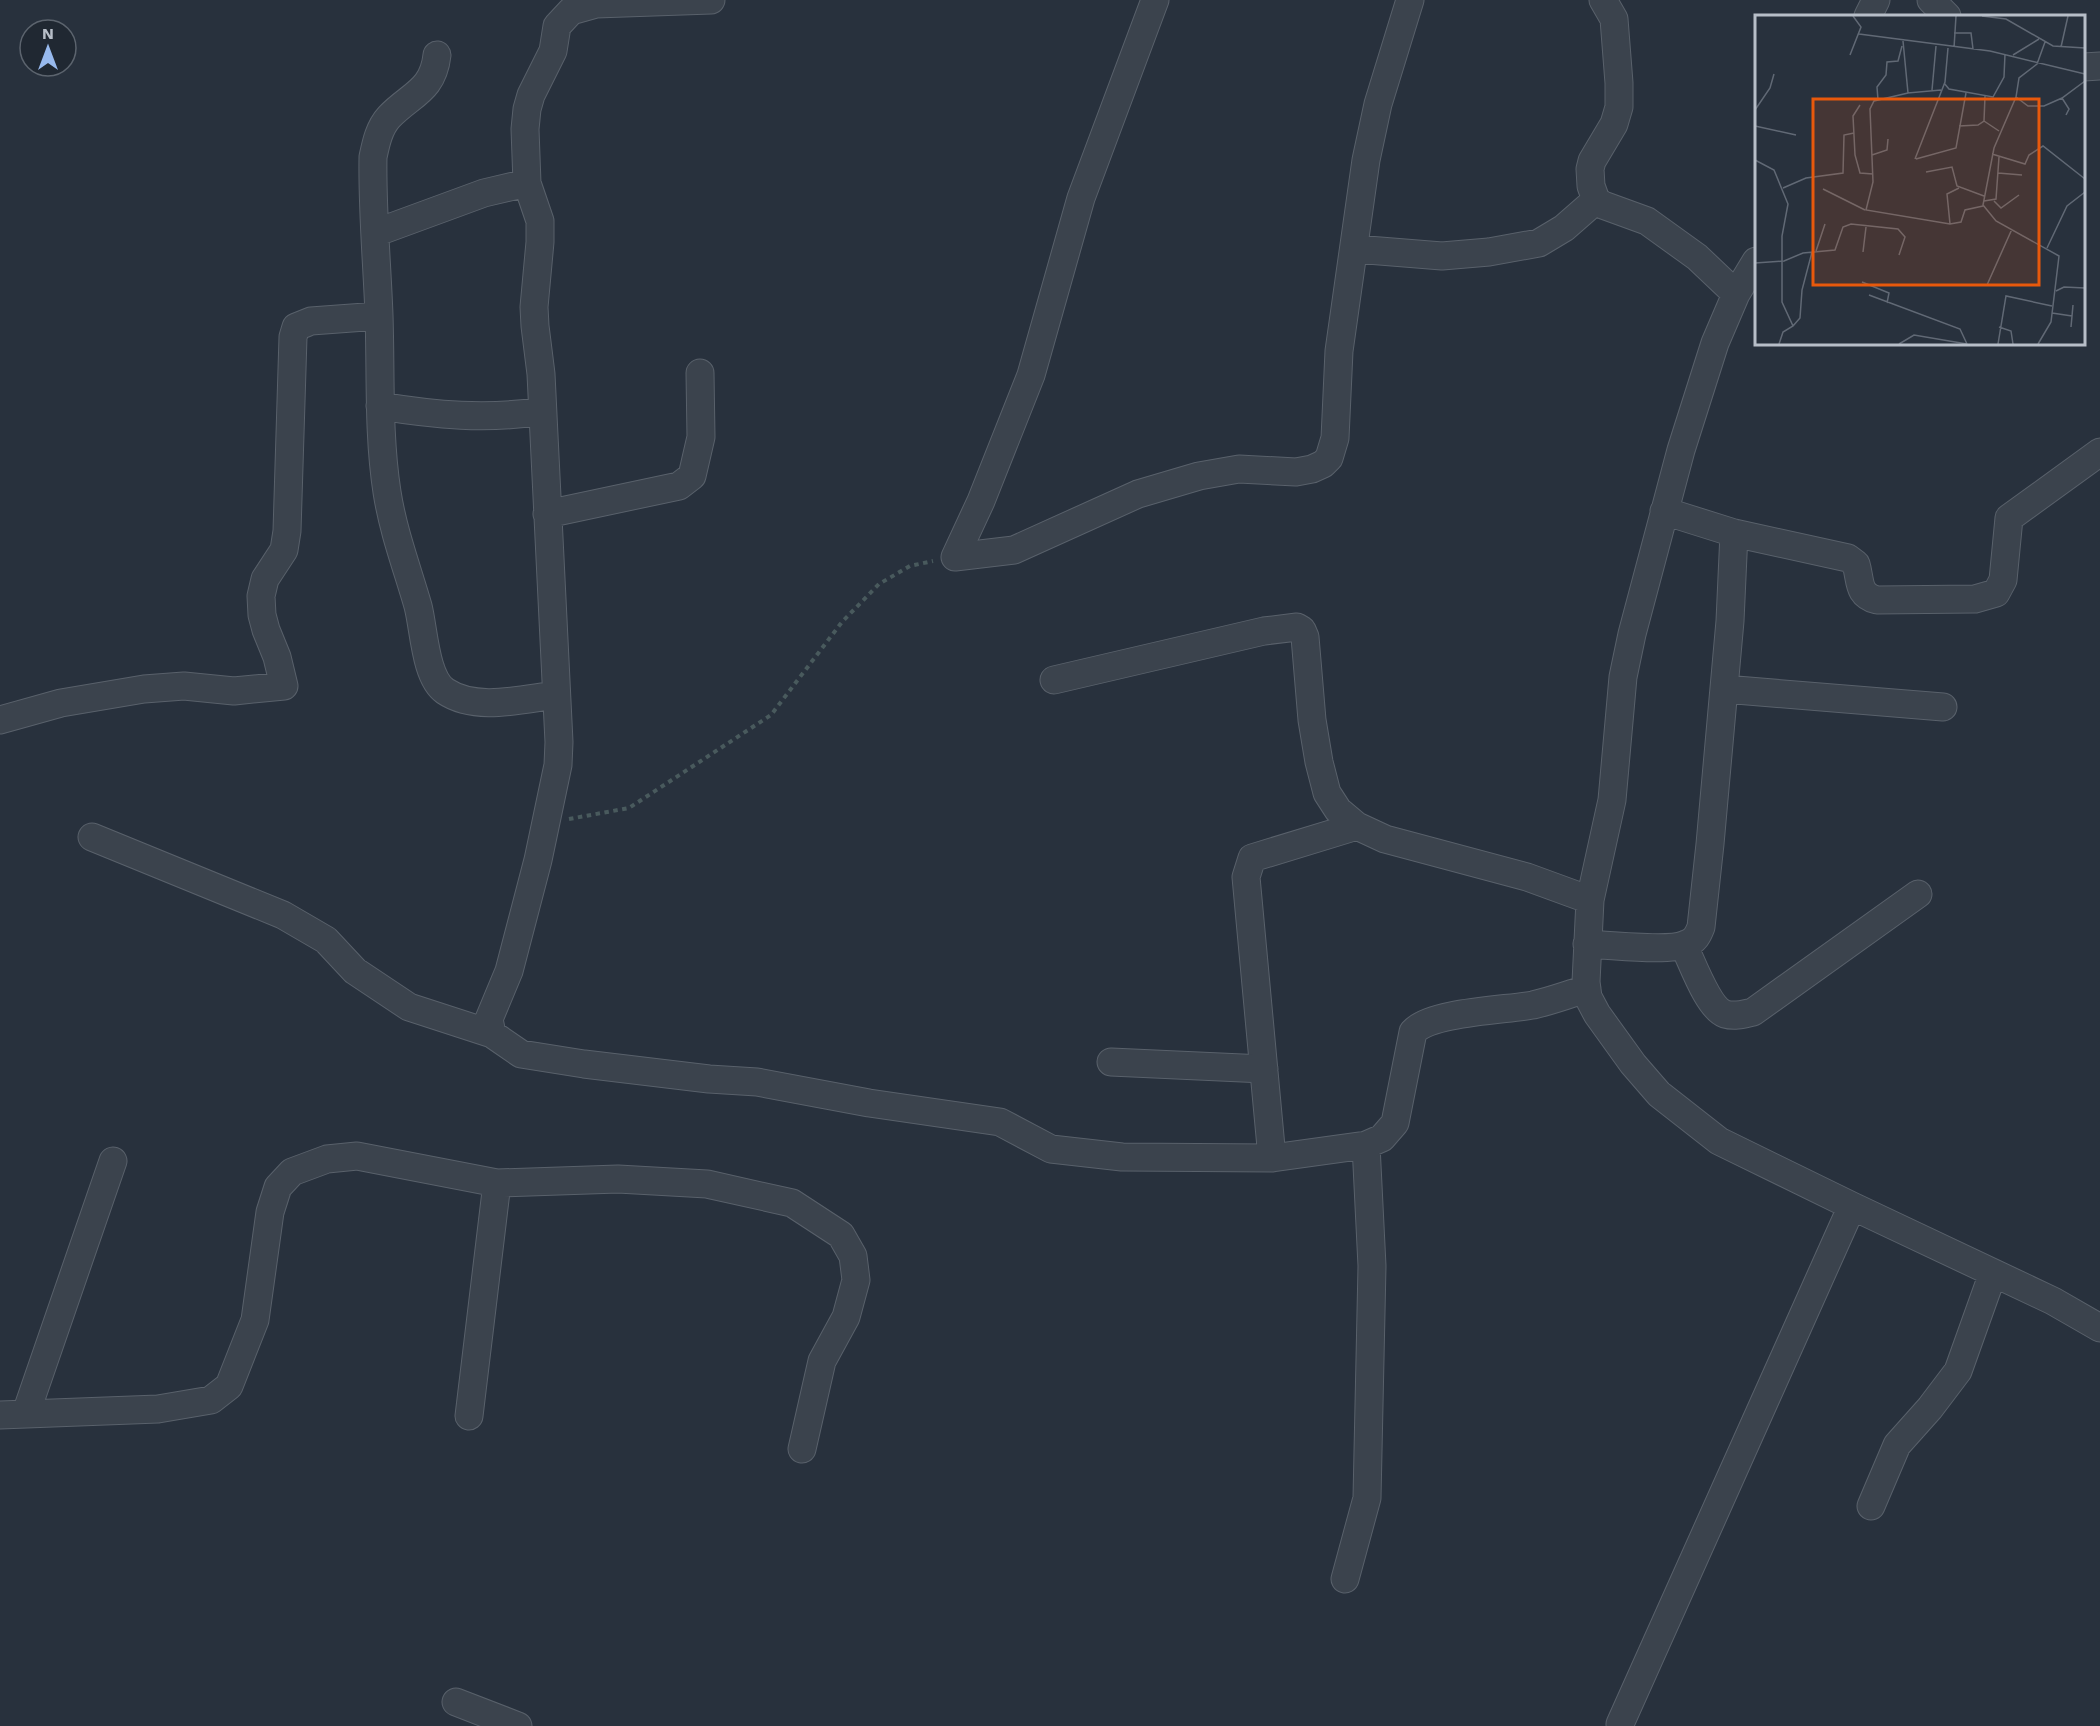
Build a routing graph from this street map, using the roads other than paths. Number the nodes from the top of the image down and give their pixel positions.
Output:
1 (711, 0) edge
2 (1155, 0) edge
3 (1410, 0) edge
4 (1603, 0) edge
5 (1876, 0) edge
6 (1931, 0) edge
7 (602, 2) edge
8 (1868, 15) edge
9 (1946, 15) edge
10 (437, 55) dead end
11 (2100, 66) edge
12 (2085, 67) edge
13 (527, 183) junction
14 (1596, 200) junction
15 (375, 233) junction
16 (1355, 249) junction
17 (1755, 263) edge
18 (1736, 294) junction
19 (379, 316) junction
20 (700, 373) dead end
21 (380, 406) junction
22 (542, 411) junction
23 (2100, 452) edge
24 (1664, 511) junction
25 (547, 514) junction
26 (1734, 533) junction
27 (1054, 680) dead end
28 (1724, 689) junction
29 (556, 696) junction
30 (1943, 707) dead end
31 (0, 720) edge
32 (1357, 826) junction
33 (92, 837) dead end
34 (1918, 894) dead end
35 (1590, 900) junction
36 (1587, 944) junction
37 (1684, 946) junction
38 (1587, 989) junction
39 (492, 1034) junction
40 (1111, 1062) dead end
41 (1264, 1069) junction
42 (1366, 1145) junction
43 (1272, 1158) junction
44 (113, 1161) dead end
45 (497, 1183) junction
46 (1852, 1206) junction
47 (1993, 1273) junction
48 (2100, 1328) edge
49 (13, 1414) edge
50 (469, 1416) dead end
51 (802, 1449) dead end
52 (1871, 1506) dead end
53 (1345, 1579) dead end
54 (456, 1702) dead end
55 (1620, 1724) dead end
56 (518, 1726) edge

1 - 7 street
2 - 16 street
3 - 16 street
4 - 14 street
5 - 8 street
6 - 9 street
7 - 13 street
10 - 15 street
11 - 12 street
13 - 15 street
13 - 22 street
14 - 16 street
14 - 18 street
15 - 19 street
17 - 18 street
18 - 24 street
19 - 21 street
19 - 31 street
20 - 25 street
21 - 22 street
21 - 29 street
22 - 25 street
23 - 26 street
24 - 26 street
24 - 35 street
25 - 29 street
26 - 28 street
27 - 32 street
28 - 30 street
28 - 37 street
29 - 39 street
32 - 35 street
32 - 41 street
33 - 39 street
34 - 37 street
35 - 36 street
36 - 37 street
36 - 38 street
38 - 42 street
38 - 46 street
39 - 43 street
40 - 41 street
41 - 43 street
42 - 43 street
42 - 53 street
44 - 49 street
45 - 49 street
45 - 50 street
45 - 51 street
46 - 47 street
46 - 55 street
47 - 48 street
47 - 52 street
54 - 56 street

